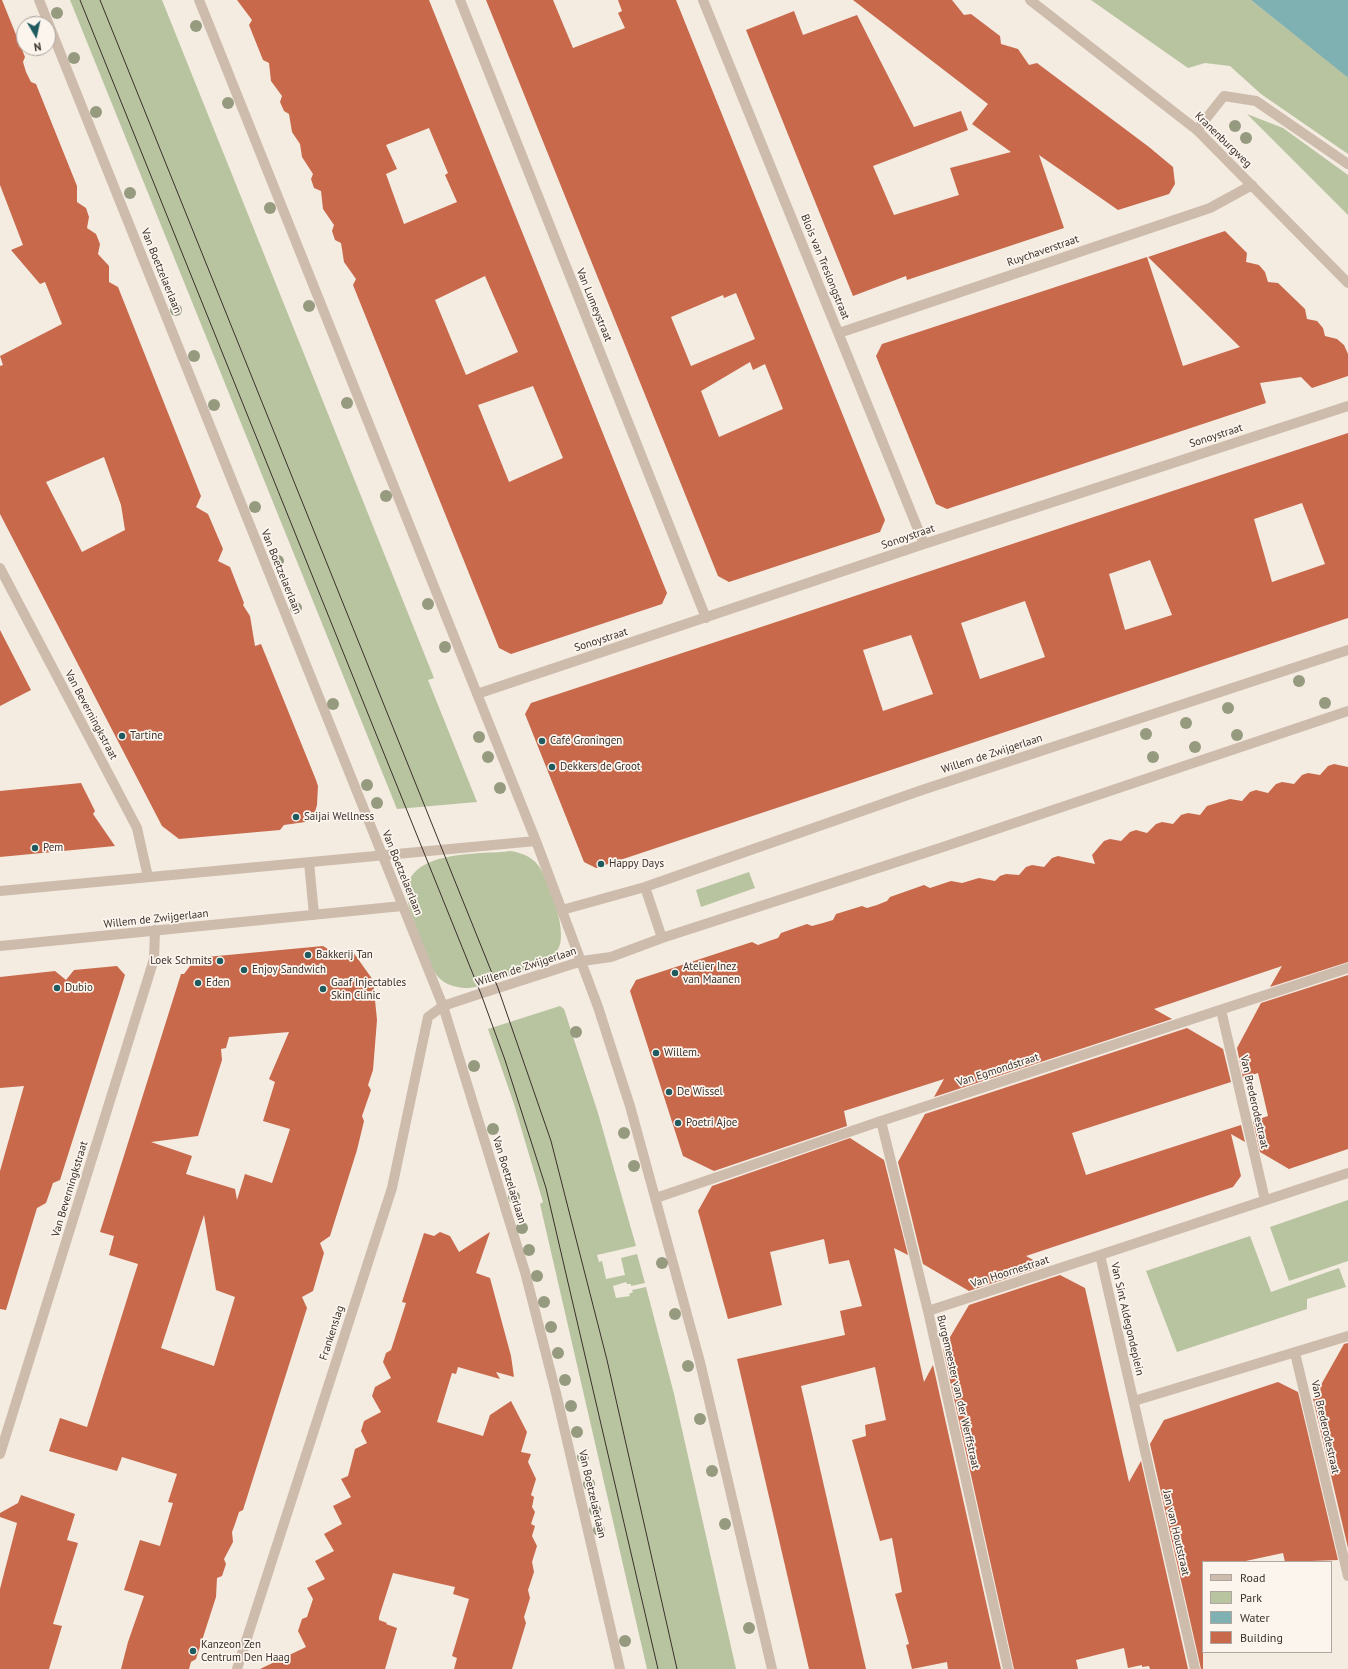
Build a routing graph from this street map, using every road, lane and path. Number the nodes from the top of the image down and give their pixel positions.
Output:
1 (39, 0) edge
2 (200, 0) edge
3 (460, 0) edge
4 (703, 0) edge
5 (1030, 0) edge
6 (1197, 130) junction
7 (1348, 164) edge
8 (1252, 185) junction
9 (1348, 283) edge
10 (839, 333) junction
11 (1348, 406) edge
12 (924, 544) junction
13 (0, 568) edge
14 (706, 618) junction
15 (1348, 650) edge
16 (477, 694) junction
17 (1348, 711) edge
18 (536, 841) junction
19 (382, 854) junction
20 (309, 862) junction
21 (148, 877) junction
22 (645, 887) junction
23 (0, 891) edge
24 (402, 906) junction
25 (562, 910) junction
26 (314, 915) junction
27 (155, 930) junction
28 (662, 938) junction
29 (0, 946) edge
30 (582, 961) junction
31 (1348, 968) edge
32 (442, 1006) junction
33 (1221, 1010) junction
34 (881, 1121) junction
35 (1348, 1173) edge
36 (656, 1198) junction
37 (1265, 1200) junction
38 (1100, 1255) junction
39 (928, 1311) junction
40 (1348, 1336) edge
41 (1295, 1353) junction
42 (1134, 1401) junction
43 (0, 1454) edge
44 (1348, 1576) edge
45 (237, 1669) edge
46 (620, 1669) edge
47 (772, 1669) edge
48 (1008, 1669) edge
49 (1195, 1669) edge

1 - 19 street, Van Boetzelaerlaan
2 - 16 street
3 - 14 street, Van Lumeystraat
4 - 10 street, Blois van Treslongstraat
5 - 6 street, Kranenburgweg
6 - 7 street
6 - 8 street, Kranenburgweg
8 - 9 street, Kranenburgweg
8 - 10 street, Ruychaverstraat
10 - 12 street, Blois van Treslongstraat
11 - 12 street, Sonoystraat
12 - 14 street, Sonoystraat
13 - 21 street, Van Beverningkstraat
14 - 16 street, Sonoystraat
15 - 22 street, Willem de Zwijgerlaan
16 - 18 street
17 - 28 street, Willem de Zwijgerlaan
18 - 19 street
18 - 25 street
19 - 20 street
19 - 24 street, Van Boetzelaerlaan
20 - 21 street
20 - 26 street
21 - 23 street
22 - 25 street, Willem de Zwijgerlaan
22 - 28 street
24 - 26 street, Willem de Zwijgerlaan
24 - 32 street, Van Boetzelaerlaan
25 - 30 street
26 - 27 street, Willem de Zwijgerlaan
27 - 29 street, Willem de Zwijgerlaan
27 - 43 street, Van Beverningkstraat
28 - 30 street, Willem de Zwijgerlaan
30 - 32 street, Willem de Zwijgerlaan
30 - 36 street
31 - 33 street, Van Egmondstraat
32 - 45 street, Frankenslag
32 - 46 street, Van Boetzelaerlaan
33 - 34 street, Van Egmondstraat
33 - 37 street, Van Brederodestraat
34 - 36 street, Van Egmondstraat
34 - 39 street, Burgemeester van der Werffstraat
35 - 37 street, Van Sint Aldegondeplein
36 - 47 street
37 - 38 street, Van Sint Aldegondeplein
38 - 39 street, Van Hoornestraat
38 - 42 street, Van Sint Aldegondeplein
39 - 48 street, Burgemeester van der Werffstraat
40 - 41 street
41 - 42 street
41 - 44 street, Van Brederodestraat
42 - 49 street, Jan van Houtstraat

